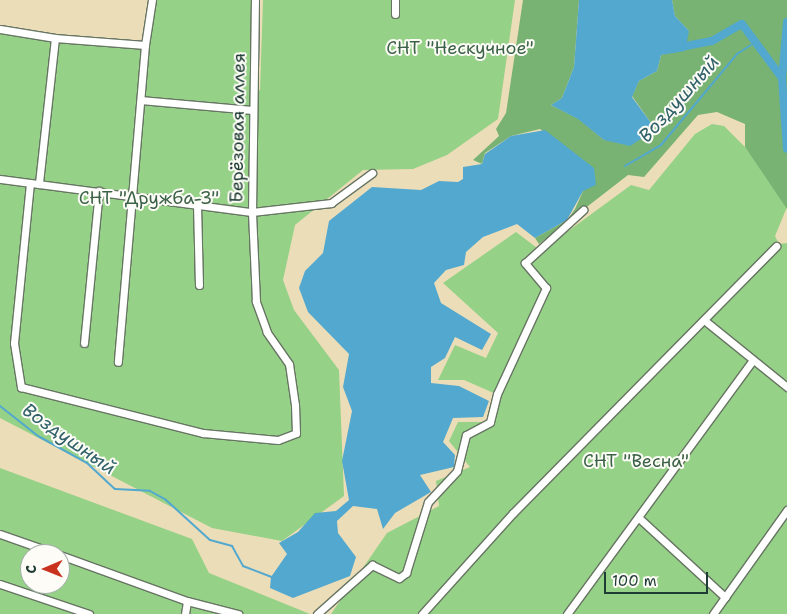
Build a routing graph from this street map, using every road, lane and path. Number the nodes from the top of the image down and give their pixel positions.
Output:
1 (152, 0) edge
2 (255, 0) edge
3 (396, 0) edge
4 (395, 14) dead end
5 (0, 29) edge
6 (55, 38) junction
7 (145, 45) junction
8 (141, 100) junction
9 (252, 110) junction
10 (372, 173) dead end
11 (0, 179) edge
12 (30, 183) junction
13 (39, 184) junction
14 (99, 191) junction
15 (134, 196) junction
16 (197, 204) junction
17 (584, 210) dead end
18 (252, 212) junction
19 (776, 246) dead end
20 (199, 285) dead end
21 (704, 320) junction
22 (84, 343) dead end
23 (752, 361) junction
24 (118, 362) dead end
25 (787, 387) edge
26 (787, 510) edge
27 (639, 518) junction
28 (0, 534) edge
29 (30, 544) edge
30 (70, 558) edge
31 (0, 584) edge
32 (725, 597) junction
33 (187, 601) junction
34 (89, 614) edge
35 (185, 614) edge
36 (238, 614) edge
37 (317, 614) edge
38 (422, 614) edge
39 (567, 614) edge
40 (713, 614) edge

1 - 7 street
2 - 9 street, Берёзовая аллея
3 - 4 street
5 - 6 street
6 - 7 street
6 - 13 street
7 - 8 street
8 - 9 street
8 - 15 street
9 - 18 street, Берёзовая аллея
10 - 18 street
11 - 12 street, Берёзовая аллея
12 - 13 street, Берёзовая аллея
12 - 18 street
13 - 14 street, Берёзовая аллея
14 - 15 street, Берёзовая аллея
14 - 22 street
15 - 16 street, Берёзовая аллея
15 - 24 street
16 - 18 street, Берёзовая аллея
16 - 20 street
17 - 37 street
19 - 21 street
21 - 23 street
21 - 38 street
23 - 25 street
23 - 27 street
26 - 32 street
27 - 32 street
27 - 39 street
28 - 29 street
30 - 33 street
31 - 34 street
32 - 40 street
33 - 35 street
33 - 36 street

